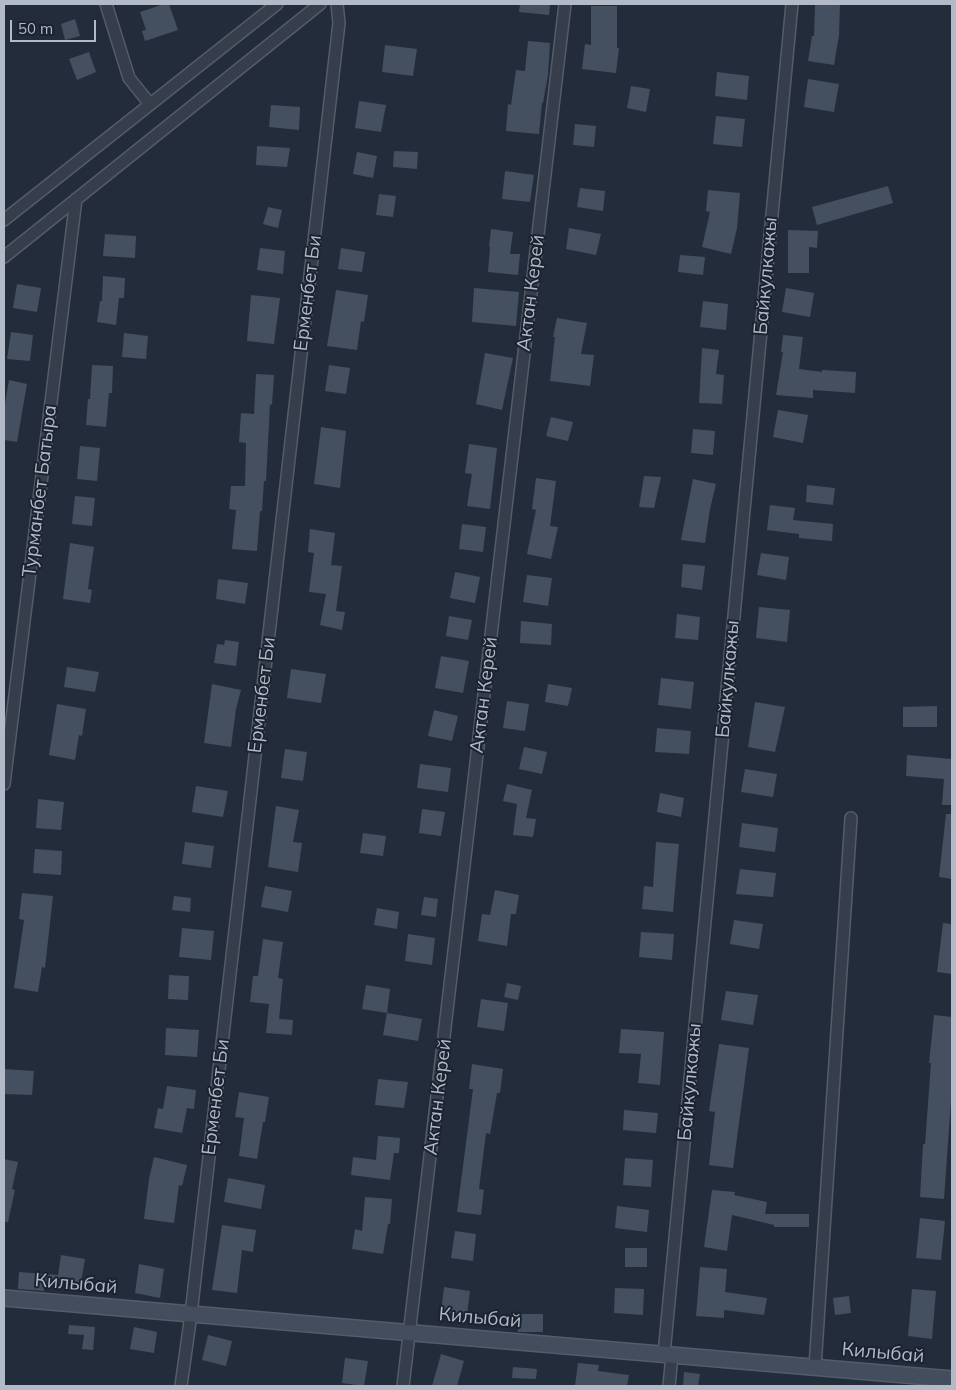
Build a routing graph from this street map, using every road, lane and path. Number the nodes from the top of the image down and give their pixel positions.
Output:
1 (106, 4) edge
2 (277, 4) edge
3 (320, 4) edge
4 (336, 4) edge
5 (565, 4) edge
6 (792, 4) edge
7 (149, 103) junction
8 (76, 199) junction
9 (4, 220) edge
10 (4, 257) edge
11 (4, 784) edge
12 (852, 818) dead end
13 (4, 1298) edge
14 (191, 1314) junction
15 (410, 1332) junction
16 (668, 1354) junction
17 (815, 1367) junction
18 (952, 1379) edge
19 (181, 1386) edge
20 (404, 1386) edge
21 (669, 1386) edge

1 - 7 street
2 - 7 street
3 - 8 street
4 - 14 street, Ерменбет Би
5 - 15 street, Актан Керей
6 - 16 street, Байкулкажы
7 - 9 street
8 - 10 street
8 - 11 street, Турманбет Батыра
12 - 17 street
13 - 14 street, Килыбай
14 - 15 street, Килыбай
14 - 19 street, Ерменбет Би
15 - 16 street, Килыбай
15 - 20 street, Актан Керей
16 - 17 street, Килыбай
16 - 21 street, Байкулкажы
17 - 18 street, Килыбай

